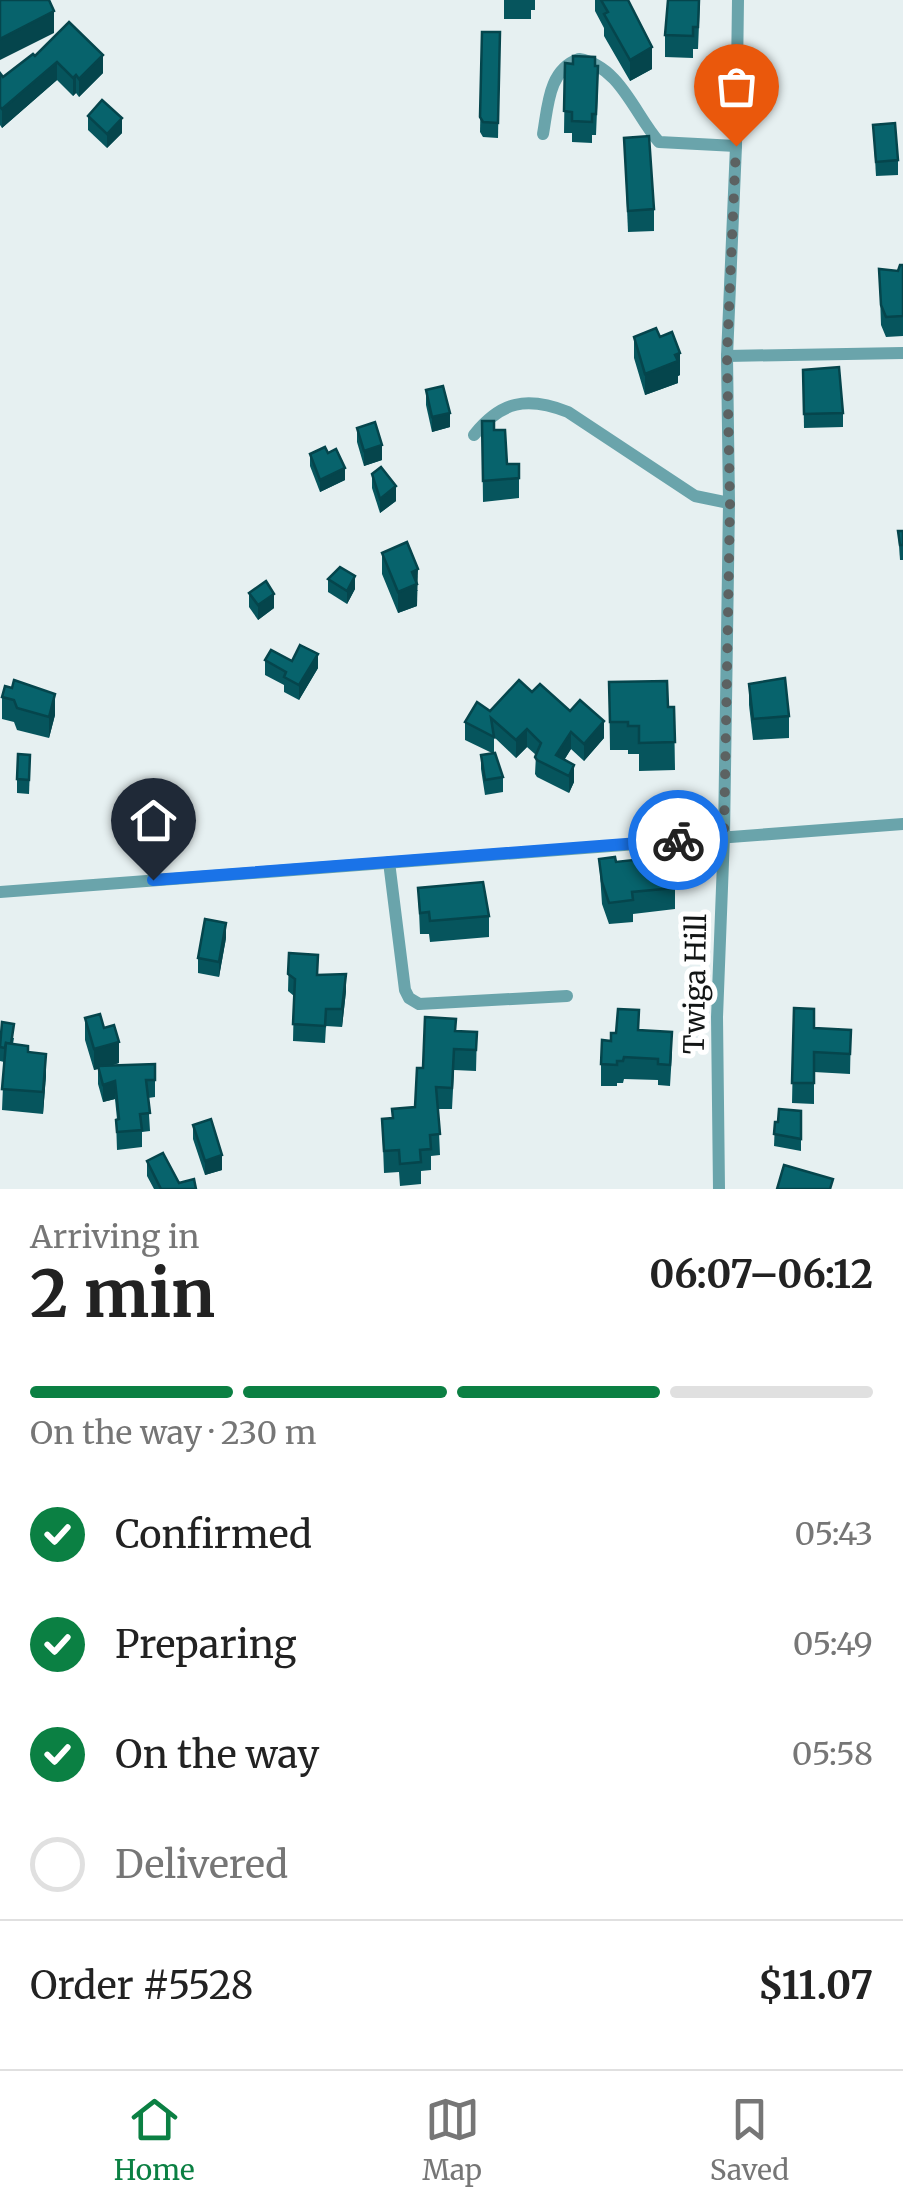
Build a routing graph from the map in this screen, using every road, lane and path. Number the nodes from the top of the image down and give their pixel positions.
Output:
1 (738, 0) edge
2 (544, 134) dead end
3 (736, 146) junction
4 (903, 354) edge
5 (727, 356) junction
6 (474, 435) dead end
7 (730, 503) junction
8 (903, 824) edge
9 (724, 836) junction
10 (389, 862) junction
11 (0, 892) edge
12 (567, 996) dead end
13 (719, 1189) edge

1 - 3 street, Twiga Hill
2 - 3 street
3 - 5 street, Twiga Hill
4 - 5 street
5 - 7 street, Twiga Hill
6 - 7 street
7 - 9 street, Twiga Hill
8 - 9 street
9 - 10 street
9 - 13 street, Twiga Hill
10 - 11 street
10 - 12 street

